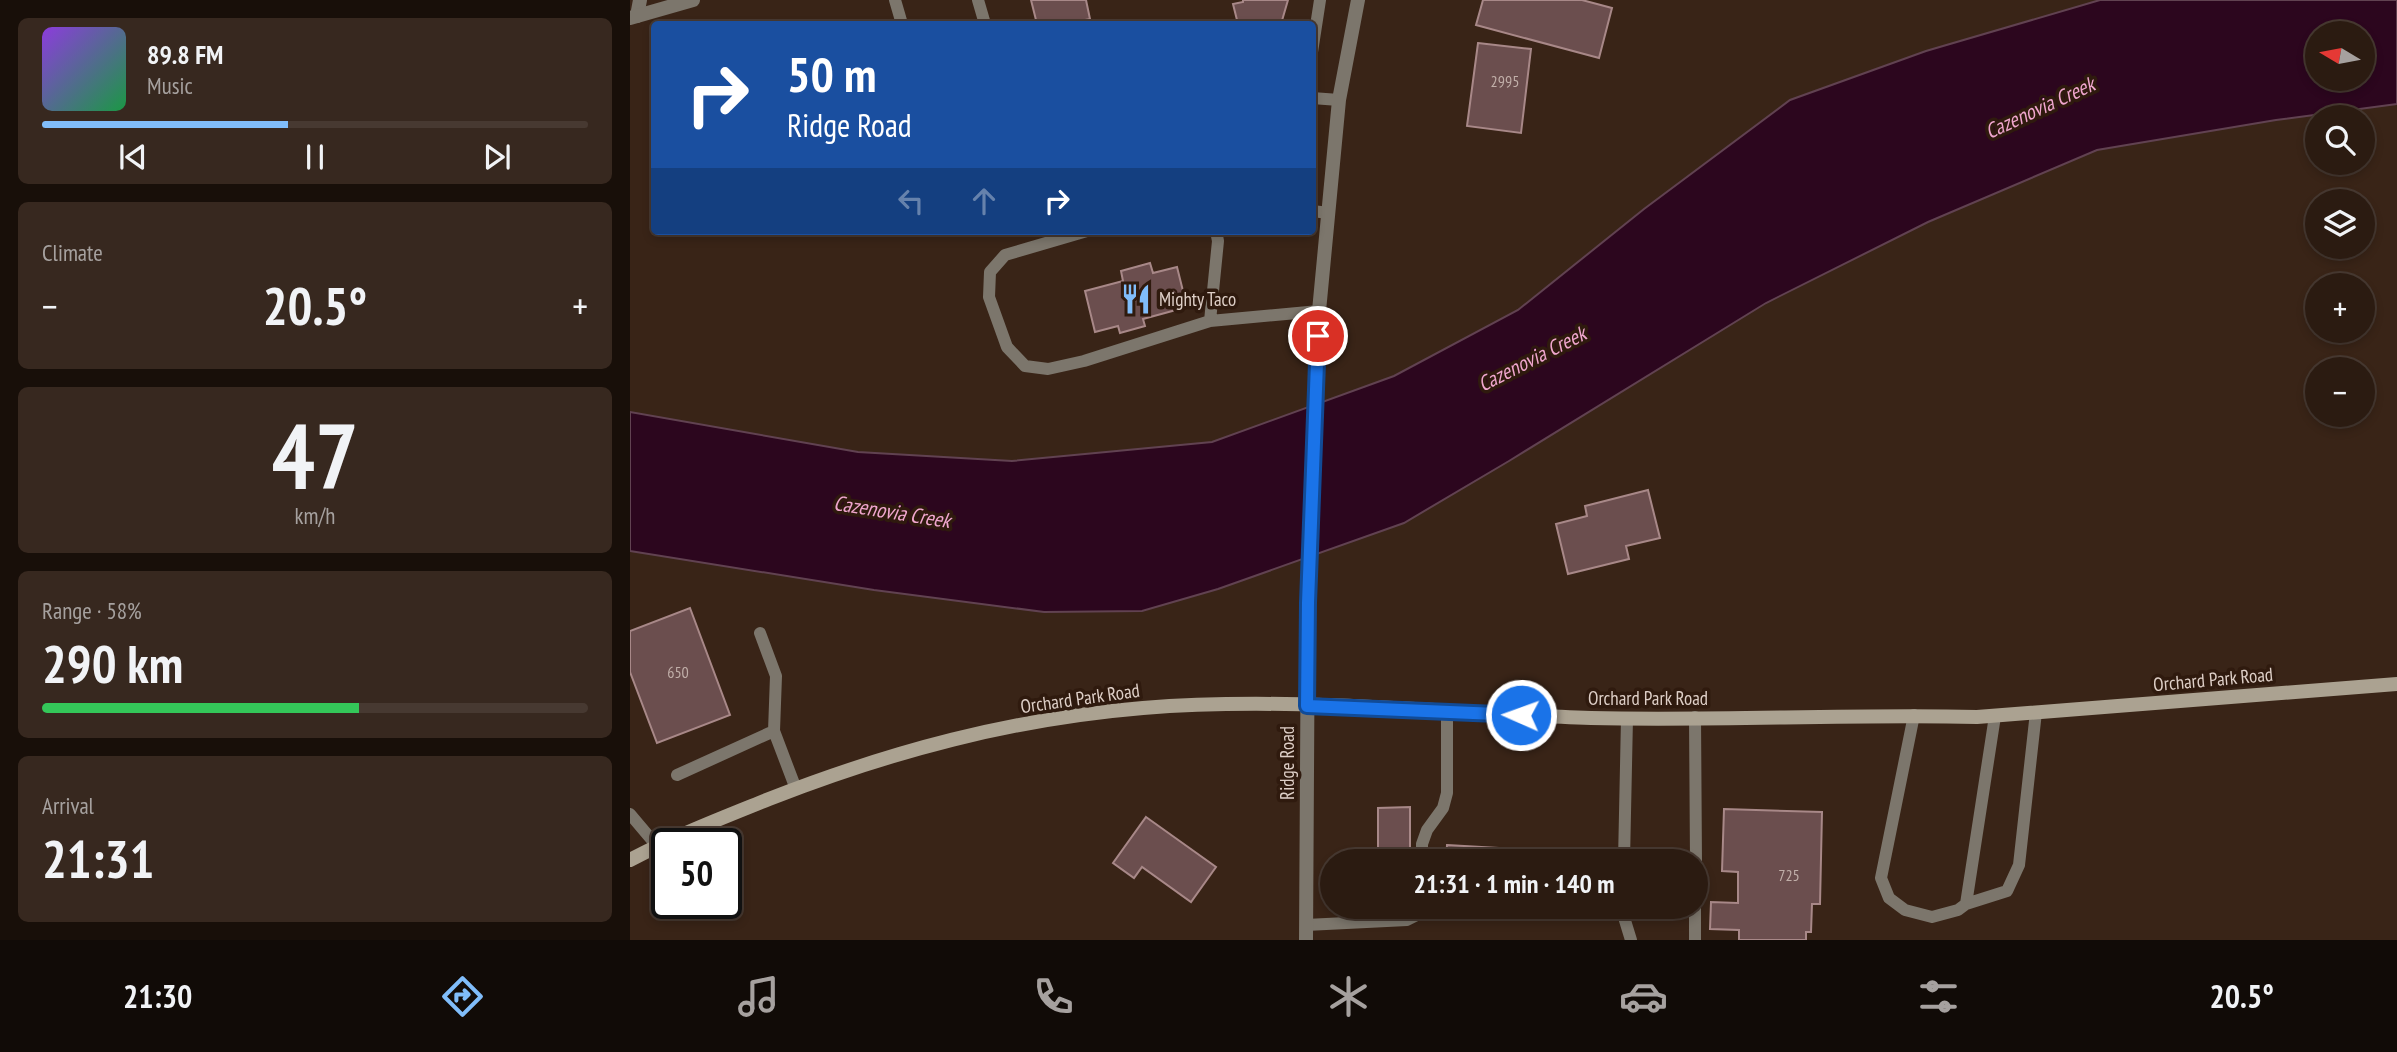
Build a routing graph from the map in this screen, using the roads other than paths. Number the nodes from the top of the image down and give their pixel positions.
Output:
1 (640, 0) edge
2 (692, 0) edge
3 (895, 0) edge
4 (978, 0) edge
5 (1320, 0) edge
6 (1358, 0) edge
7 (634, 17) edge
8 (901, 21) edge
9 (984, 21) edge
10 (1316, 26) edge
11 (1316, 98) edge
12 (1339, 100) junction
13 (1316, 211) edge
14 (1329, 213) junction
15 (1073, 235) edge
16 (1217, 235) edge
17 (1320, 311) junction
18 (1210, 321) junction
19 (760, 633) dead end
20 (2397, 684) edge
21 (1307, 706) junction
22 (1447, 712) junction
23 (2036, 712) junction
24 (1914, 715) junction
25 (1995, 716) junction
26 (1695, 717) junction
27 (1627, 718) junction
28 (774, 731) junction
29 (677, 775) dead end
30 (796, 789) junction
31 (630, 814) edge
32 (695, 828) edge
33 (651, 839) edge
34 (651, 849) edge
35 (1422, 849) edge
36 (1624, 849) edge
37 (1696, 849) edge
38 (630, 860) edge
39 (1966, 904) junction
40 (1409, 919) edge
41 (1625, 919) edge
42 (1695, 919) edge
43 (1306, 925) junction
44 (1306, 940) edge
45 (1631, 940) edge
46 (1695, 940) edge

1 - 7 street
2 - 7 street
3 - 8 lane
4 - 9 lane
5 - 10 lane
6 - 12 street, Ridge Road
11 - 12 lane
12 - 14 street, Ridge Road
13 - 14 lane
14 - 17 street, Ridge Road
15 - 18 lane
16 - 18 lane
17 - 18 lane
17 - 21 street, Ridge Road
19 - 28 lane
20 - 23 main road, Orchard Park Road
21 - 22 main road, Orchard Park Road
21 - 30 main road, Orchard Park Road
21 - 43 street, Ridge Road
22 - 27 main road, Orchard Park Road
22 - 35 lane
23 - 25 main road, Orchard Park Road
23 - 39 lane
24 - 25 main road, Orchard Park Road
24 - 26 main road, Orchard Park Road
24 - 39 lane
25 - 39 lane
26 - 27 main road, Orchard Park Road
26 - 37 lane
27 - 36 lane
28 - 29 lane
28 - 30 lane
30 - 32 main road, Orchard Park Road
31 - 33 lane
34 - 38 main road, Orchard Park Road
40 - 43 lane
41 - 45 lane
42 - 46 lane
43 - 44 street, Ridge Road

